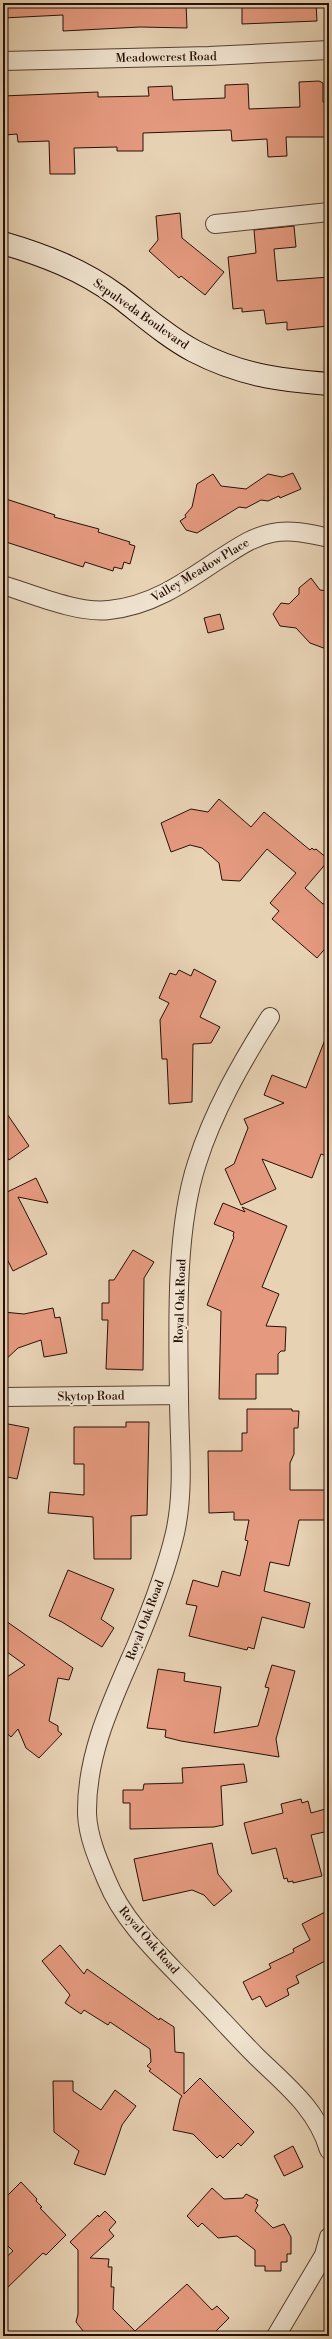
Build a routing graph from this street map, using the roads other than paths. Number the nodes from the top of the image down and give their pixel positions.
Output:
1 (329, 50) edge
2 (3, 61) edge
3 (329, 212) edge
4 (215, 224) dead end
5 (3, 242) edge
6 (329, 384) edge
7 (329, 538) edge
8 (3, 585) edge
9 (270, 1018) dead end
10 (178, 1395) junction
11 (3, 1397) edge
12 (329, 2150) edge
13 (329, 2237) edge
14 (276, 2336) edge

1 - 2 street, Meadowcrest Road
3 - 4 street
5 - 6 main road, Sepulveda Boulevard
7 - 8 street, Valley Meadow Place
9 - 10 street, Royal Oak Road
10 - 11 street, Skytop Road
10 - 12 street, Royal Oak Road
13 - 14 street

